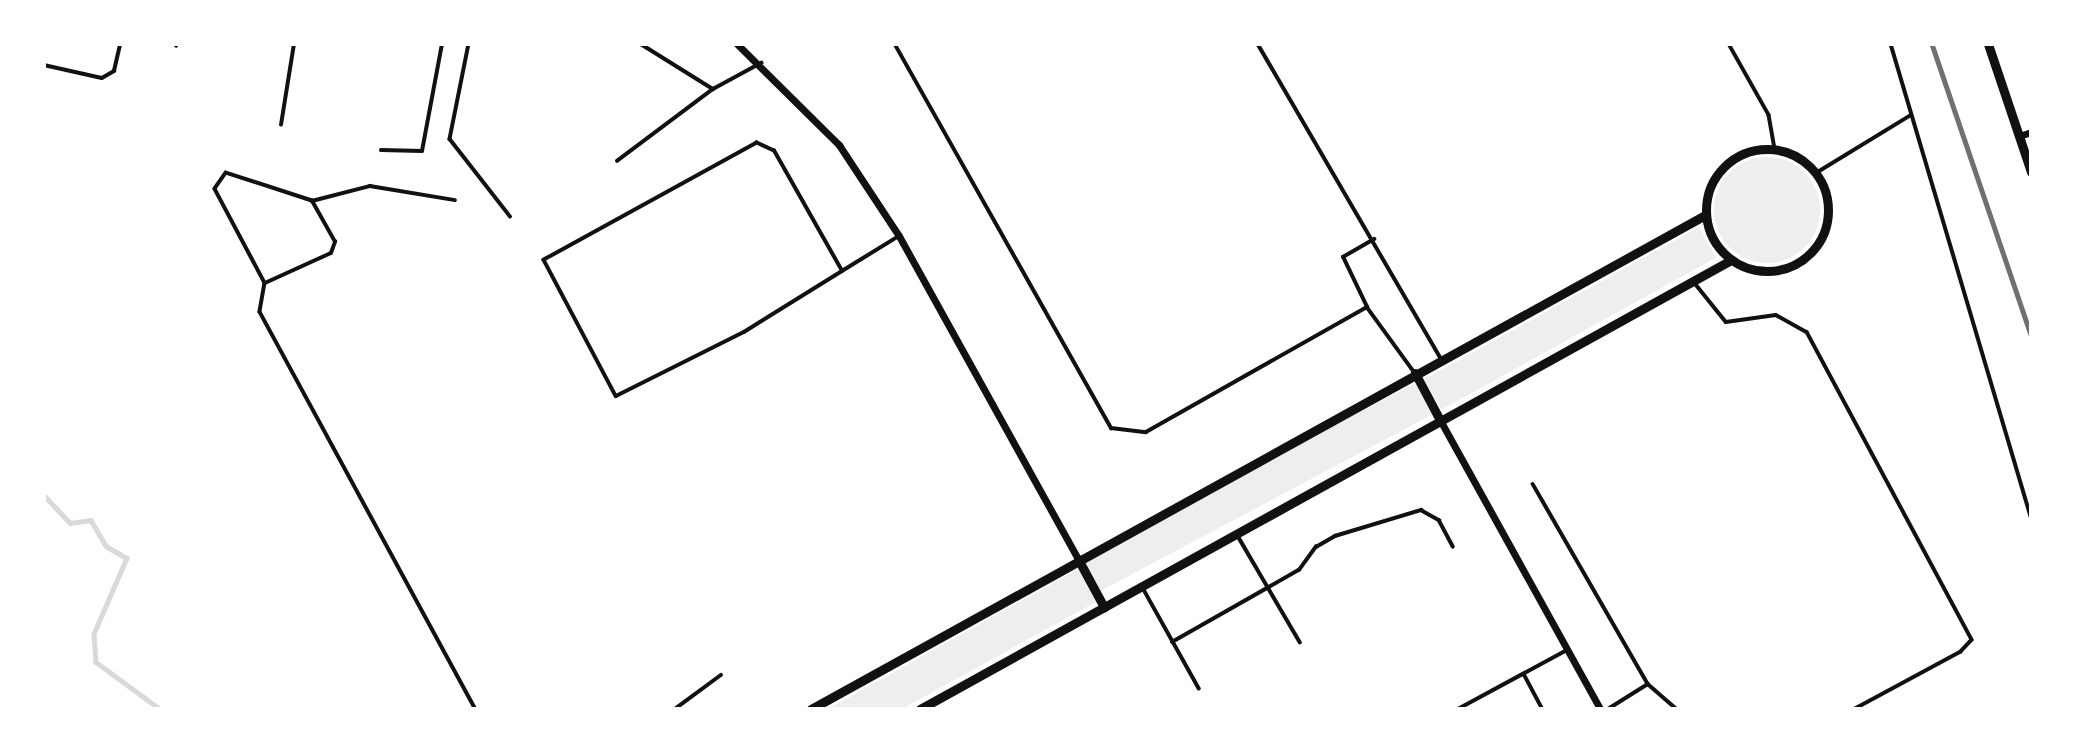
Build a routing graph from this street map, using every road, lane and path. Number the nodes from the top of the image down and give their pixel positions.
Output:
1 (120, 44) edge
2 (294, 44) edge
3 (442, 44) edge
4 (469, 44) edge
5 (507, 44) edge
6 (534, 44) edge
7 (641, 44) edge
8 (737, 44) edge
9 (895, 44) edge
10 (1258, 44) edge
11 (1729, 44) edge
12 (1891, 44) edge
13 (1988, 44) edge
14 (761, 62) junction
15 (44, 65) edge
16 (713, 89) junction
17 (1912, 114) junction
18 (281, 125) dead end
19 (2031, 132) edge
20 (2019, 136) junction
21 (1775, 148) junction
22 (381, 150) dead end
23 (617, 161) dead end
24 (2031, 172) edge
25 (1816, 173) junction
26 (455, 200) dead end
27 (312, 201) junction
28 (1705, 215) junction
29 (510, 216) dead end
30 (899, 236) junction
31 (1374, 239) junction
32 (1731, 260) junction
33 (842, 271) junction
34 (1693, 281) junction
35 (265, 283) junction
36 (1367, 307) junction
37 (1441, 358) junction
38 (1415, 373) junction
39 (1440, 420) junction
40 (1533, 484) dead end
41 (2031, 517) edge
42 (1237, 534) junction
43 (1453, 546) dead end
44 (1078, 559) junction
45 (1142, 586) junction
46 (1268, 589) junction
47 (1104, 607) junction
48 (1172, 642) junction
49 (1300, 642) dead end
50 (1567, 650) junction
51 (1524, 674) junction
52 (721, 675) dead end
53 (1648, 684) junction
54 (1199, 688) dead end
55 (476, 709) edge
56 (676, 709) edge
57 (811, 709) edge
58 (920, 709) edge
59 (1458, 709) edge
60 (1544, 709) edge
61 (1600, 709) edge
62 (1608, 709) edge
63 (1677, 709) edge
64 (1855, 709) edge

1 - 15 lane
2 - 18 lane
3 - 22 lane
4 - 29 lane
5 - 6 lane
7 - 16 lane
8 - 14 street
9 - 36 lane
10 - 31 lane
11 - 21 lane
12 - 17 lane
13 - 20 street
14 - 16 lane
14 - 30 street
16 - 23 lane
17 - 25 lane
17 - 41 lane
19 - 20 street
20 - 24 street
21 - 25 street
21 - 28 street
25 - 32 street
26 - 27 lane
27 - 35 lane
27 - 35 lane
28 - 32 street
28 - 37 street
30 - 33 lane
30 - 44 street
31 - 36 lane
31 - 37 lane
32 - 34 street
33 - 33 lane
34 - 39 street
34 - 64 lane
35 - 55 lane
36 - 38 lane
37 - 38 street
38 - 39 street
38 - 44 street
39 - 42 street
39 - 50 street
40 - 53 lane
42 - 45 street
42 - 46 lane
43 - 46 lane
44 - 47 street
44 - 57 street
45 - 47 street
45 - 48 lane
46 - 48 lane
46 - 49 lane
47 - 58 street
48 - 54 lane
50 - 51 lane
50 - 61 street
51 - 59 lane
51 - 60 lane
52 - 56 lane
53 - 62 lane
53 - 63 lane

